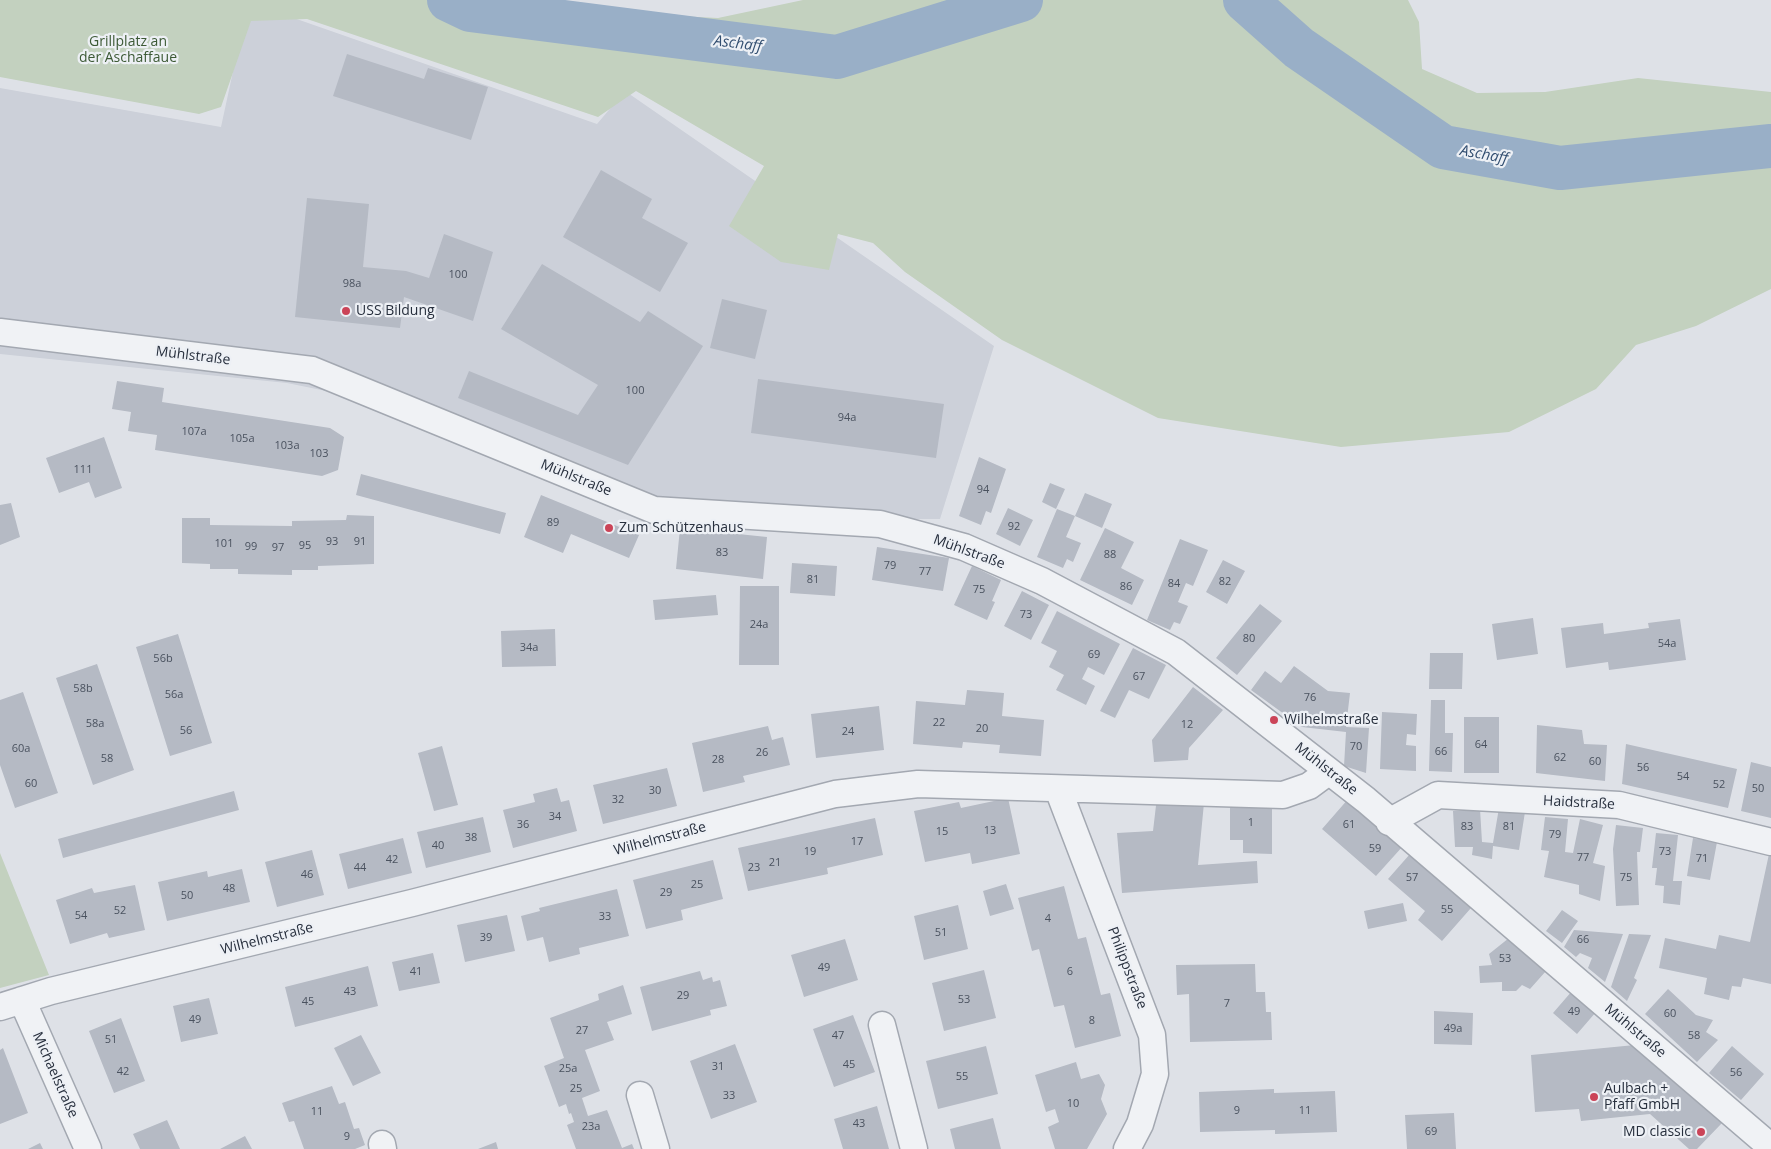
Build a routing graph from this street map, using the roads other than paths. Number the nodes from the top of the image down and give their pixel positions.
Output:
1 (0, 332) edge
2 (1328, 772) junction
3 (1058, 790) junction
4 (1389, 822) junction
5 (1771, 842) edge
6 (11, 1004) edge
7 (882, 1025) dead end
8 (640, 1095) dead end
9 (1771, 1147) edge
10 (88, 1149) edge
11 (656, 1149) edge
12 (914, 1149) edge
13 (1127, 1149) edge

1 - 2 street, Mühlstraße
2 - 3 street, Wilhelmstraße
2 - 4 street, Mühlstraße
3 - 6 street, Wilhelmstraße
3 - 13 street, Philippstraße
4 - 5 street, Haidstraße
4 - 9 street, Mühlstraße
6 - 10 street, Michaelstraße
7 - 12 street
8 - 11 street

